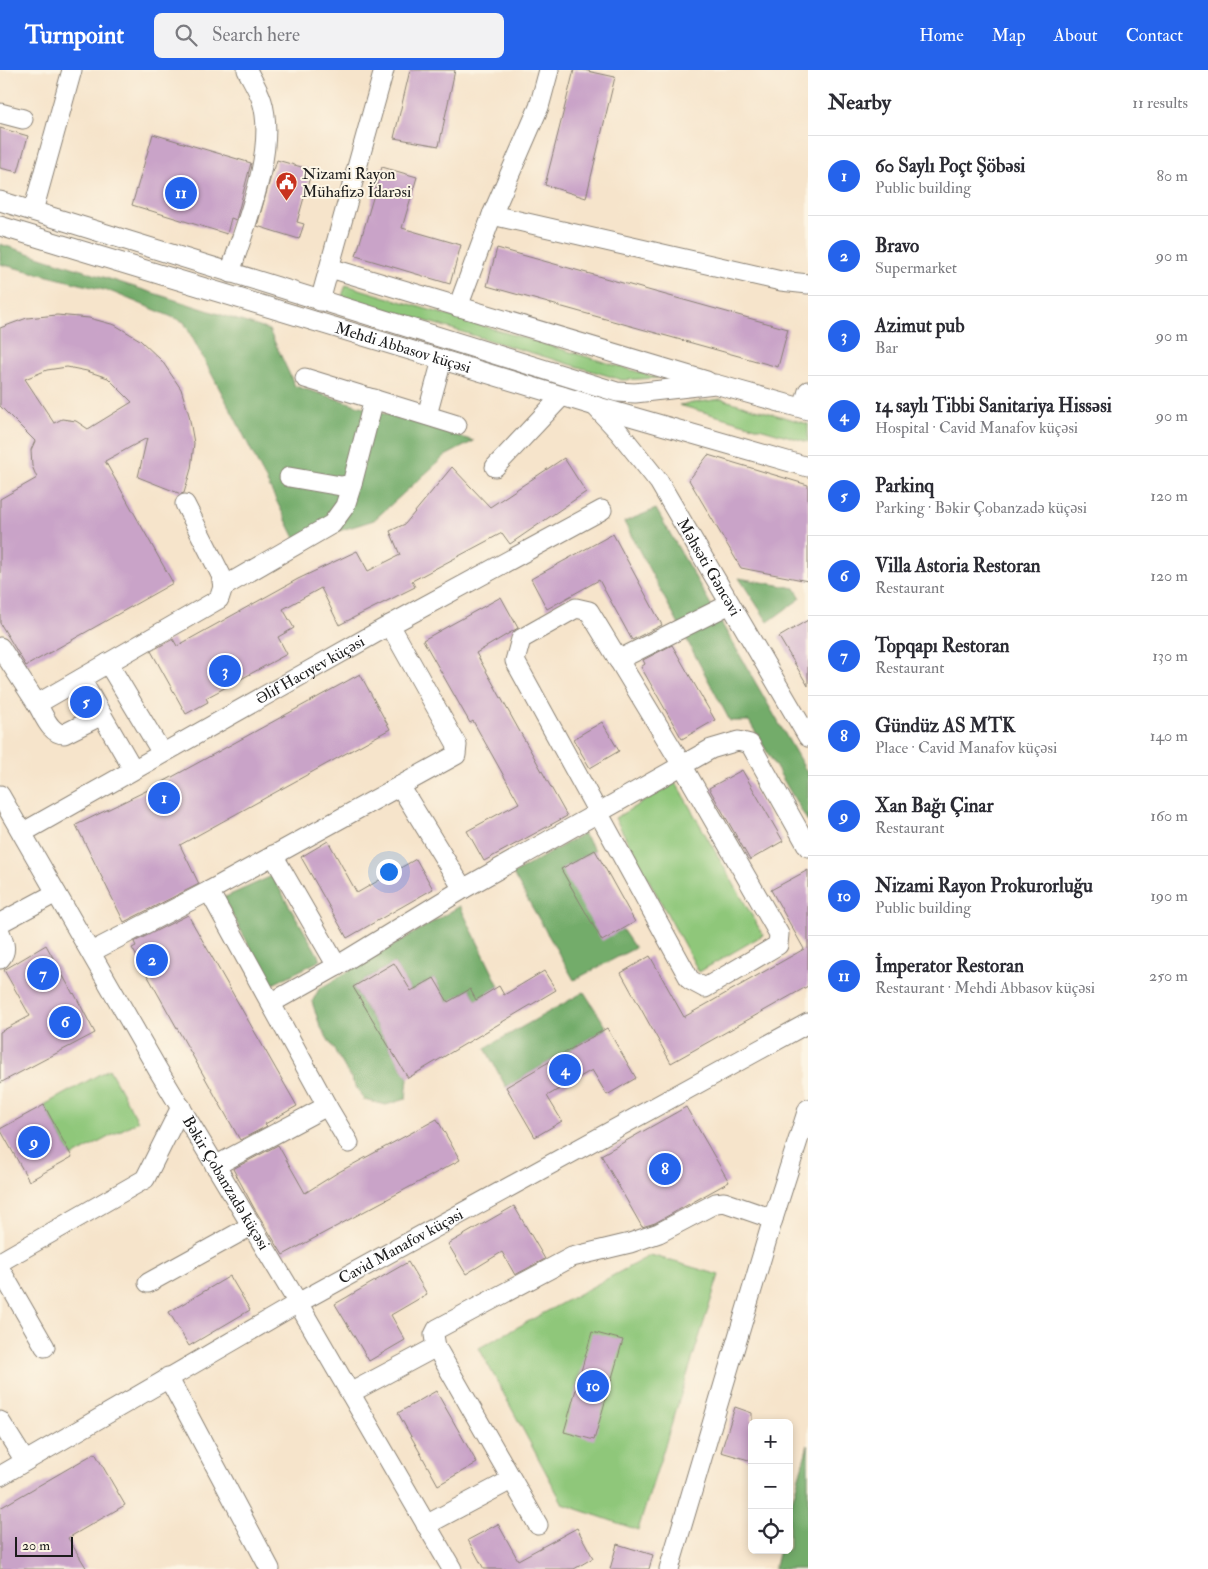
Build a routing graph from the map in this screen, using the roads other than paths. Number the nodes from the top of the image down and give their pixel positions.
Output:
1 (72, 70) edge
2 (247, 70) edge
3 (384, 70) edge
4 (549, 70) edge
5 (0, 113) edge
6 (23, 120) dead end
7 (0, 201) edge
8 (33, 211) junction
9 (492, 214) junction
10 (0, 226) edge
11 (330, 268) junction
12 (230, 273) junction
13 (808, 284) edge
14 (320, 301) junction
15 (458, 307) junction
16 (442, 360) junction
17 (305, 378) dead end
18 (715, 384) junction
19 (562, 396) junction
20 (374, 399) junction
21 (806, 403) edge
22 (595, 406) junction
23 (427, 415) junction
24 (457, 425) dead end
25 (495, 467) dead end
26 (808, 467) edge
27 (289, 477) dead end
28 (352, 484) junction
29 (185, 504) dead end
30 (602, 510) dead end
31 (223, 587) junction
32 (730, 604) junction
33 (390, 625) junction
34 (0, 647) edge
35 (618, 660) junction
36 (108, 663) junction
37 (81, 679) junction
38 (37, 704) junction
39 (102, 715) junction
40 (808, 737) edge
41 (162, 753) junction
42 (682, 765) junction
43 (133, 769) junction
44 (400, 786) junction
45 (0, 795) edge
46 (597, 813) junction
47 (22, 833) junction
48 (808, 847) edge
49 (273, 855) junction
50 (463, 889) junction
51 (209, 891) junction
52 (56, 893) junction
53 (0, 923) edge
54 (0, 932) edge
55 (91, 952) junction
56 (0, 959) edge
57 (337, 966) junction
58 (271, 1004) junction
59 (808, 1025) edge
60 (327, 1106) junction
61 (181, 1107) junction
62 (808, 1109) edge
63 (349, 1143) dead end
64 (215, 1166) junction
65 (773, 1219) junction
66 (251, 1226) junction
67 (0, 1262) edge
68 (0, 1269) edge
69 (148, 1283) dead end
70 (298, 1303) junction
71 (45, 1347) dead end
72 (436, 1347) junction
73 (168, 1377) junction
74 (350, 1393) junction
75 (0, 1421) edge
76 (25, 1461) junction
77 (0, 1476) edge
78 (511, 1480) junction
79 (426, 1525) junction
80 (538, 1525) dead end
81 (270, 1569) edge
82 (452, 1569) edge
83 (669, 1569) edge

1 - 8 street
2 - 12 street
3 - 11 street
4 - 9 street
5 - 6 street
7 - 8 street, Mehdi Abbasov küçəsi
8 - 12 street, Mehdi Abbasov küçəsi
9 - 13 street
9 - 15 street
10 - 16 street, Mehdi Abbasov küçəsi
11 - 14 street
11 - 15 street, Mehdi Abbasov küçəsi
12 - 14 street, Mehdi Abbasov küçəsi
14 - 18 street, Mehdi Abbasov küçəsi
15 - 18 street, Mehdi Abbasov küçəsi
16 - 19 street, Mehdi Abbasov küçəsi
16 - 23 street
17 - 20 street
18 - 21 street, Mehdi Abbasov küçəsi
19 - 22 street, Mehdi Abbasov küçəsi
19 - 25 street
20 - 23 street
20 - 28 street
22 - 26 street, Mehdi Abbasov küçəsi
22 - 32 street, Məhsəti Gəncəvi
23 - 24 street
27 - 28 street
28 - 31 street
29 - 31 street
30 - 33 street, Əlif Hacıyev küçəsi
31 - 36 street
32 - 35 street
32 - 40 street, Məhsəti Gəncəvi
33 - 41 street, Əlif Hacıyev küçəsi
33 - 44 street
34 - 38 street
35 - 42 street
35 - 46 street
36 - 37 street
36 - 41 street
37 - 38 street
37 - 39 street
38 - 39 street
39 - 43 street
41 - 43 street, Əlif Hacıyev küçəsi
42 - 46 street
42 - 46 street
42 - 48 street
43 - 47 street, Əlif Hacıyev küçəsi
44 - 49 street
44 - 50 street
45 - 47 street, Bəkir Çobanzadə küçəsi
46 - 50 street
47 - 52 street, Bəkir Çobanzadə küçəsi
49 - 51 street
49 - 57 street
50 - 57 street
51 - 55 street
51 - 58 street
52 - 53 street
52 - 55 street, Bəkir Çobanzadə küçəsi
54 - 56 street
55 - 61 street, Bəkir Çobanzadə küçəsi
57 - 58 street
58 - 60 street
59 - 70 street, Cavid Manafov küçəsi
60 - 63 street
60 - 64 street
61 - 64 street, Bəkir Çobanzadə küçəsi
61 - 67 street
62 - 65 street
64 - 66 street, Bəkir Çobanzadə küçəsi
65 - 72 street
65 - 83 street
66 - 69 street
66 - 70 street, Bəkir Çobanzadə küçəsi
68 - 71 street
70 - 73 street, Cavid Manafov küçəsi
70 - 74 street, Bəkir Çobanzadə küçəsi
72 - 74 street
72 - 78 street
73 - 76 street, Cavid Manafov küçəsi
73 - 81 street
74 - 79 street, Bəkir Çobanzadə küçəsi
75 - 76 street
76 - 77 street, Cavid Manafov küçəsi
78 - 79 street
78 - 80 street
79 - 82 street, Bəkir Çobanzadə küçəsi

